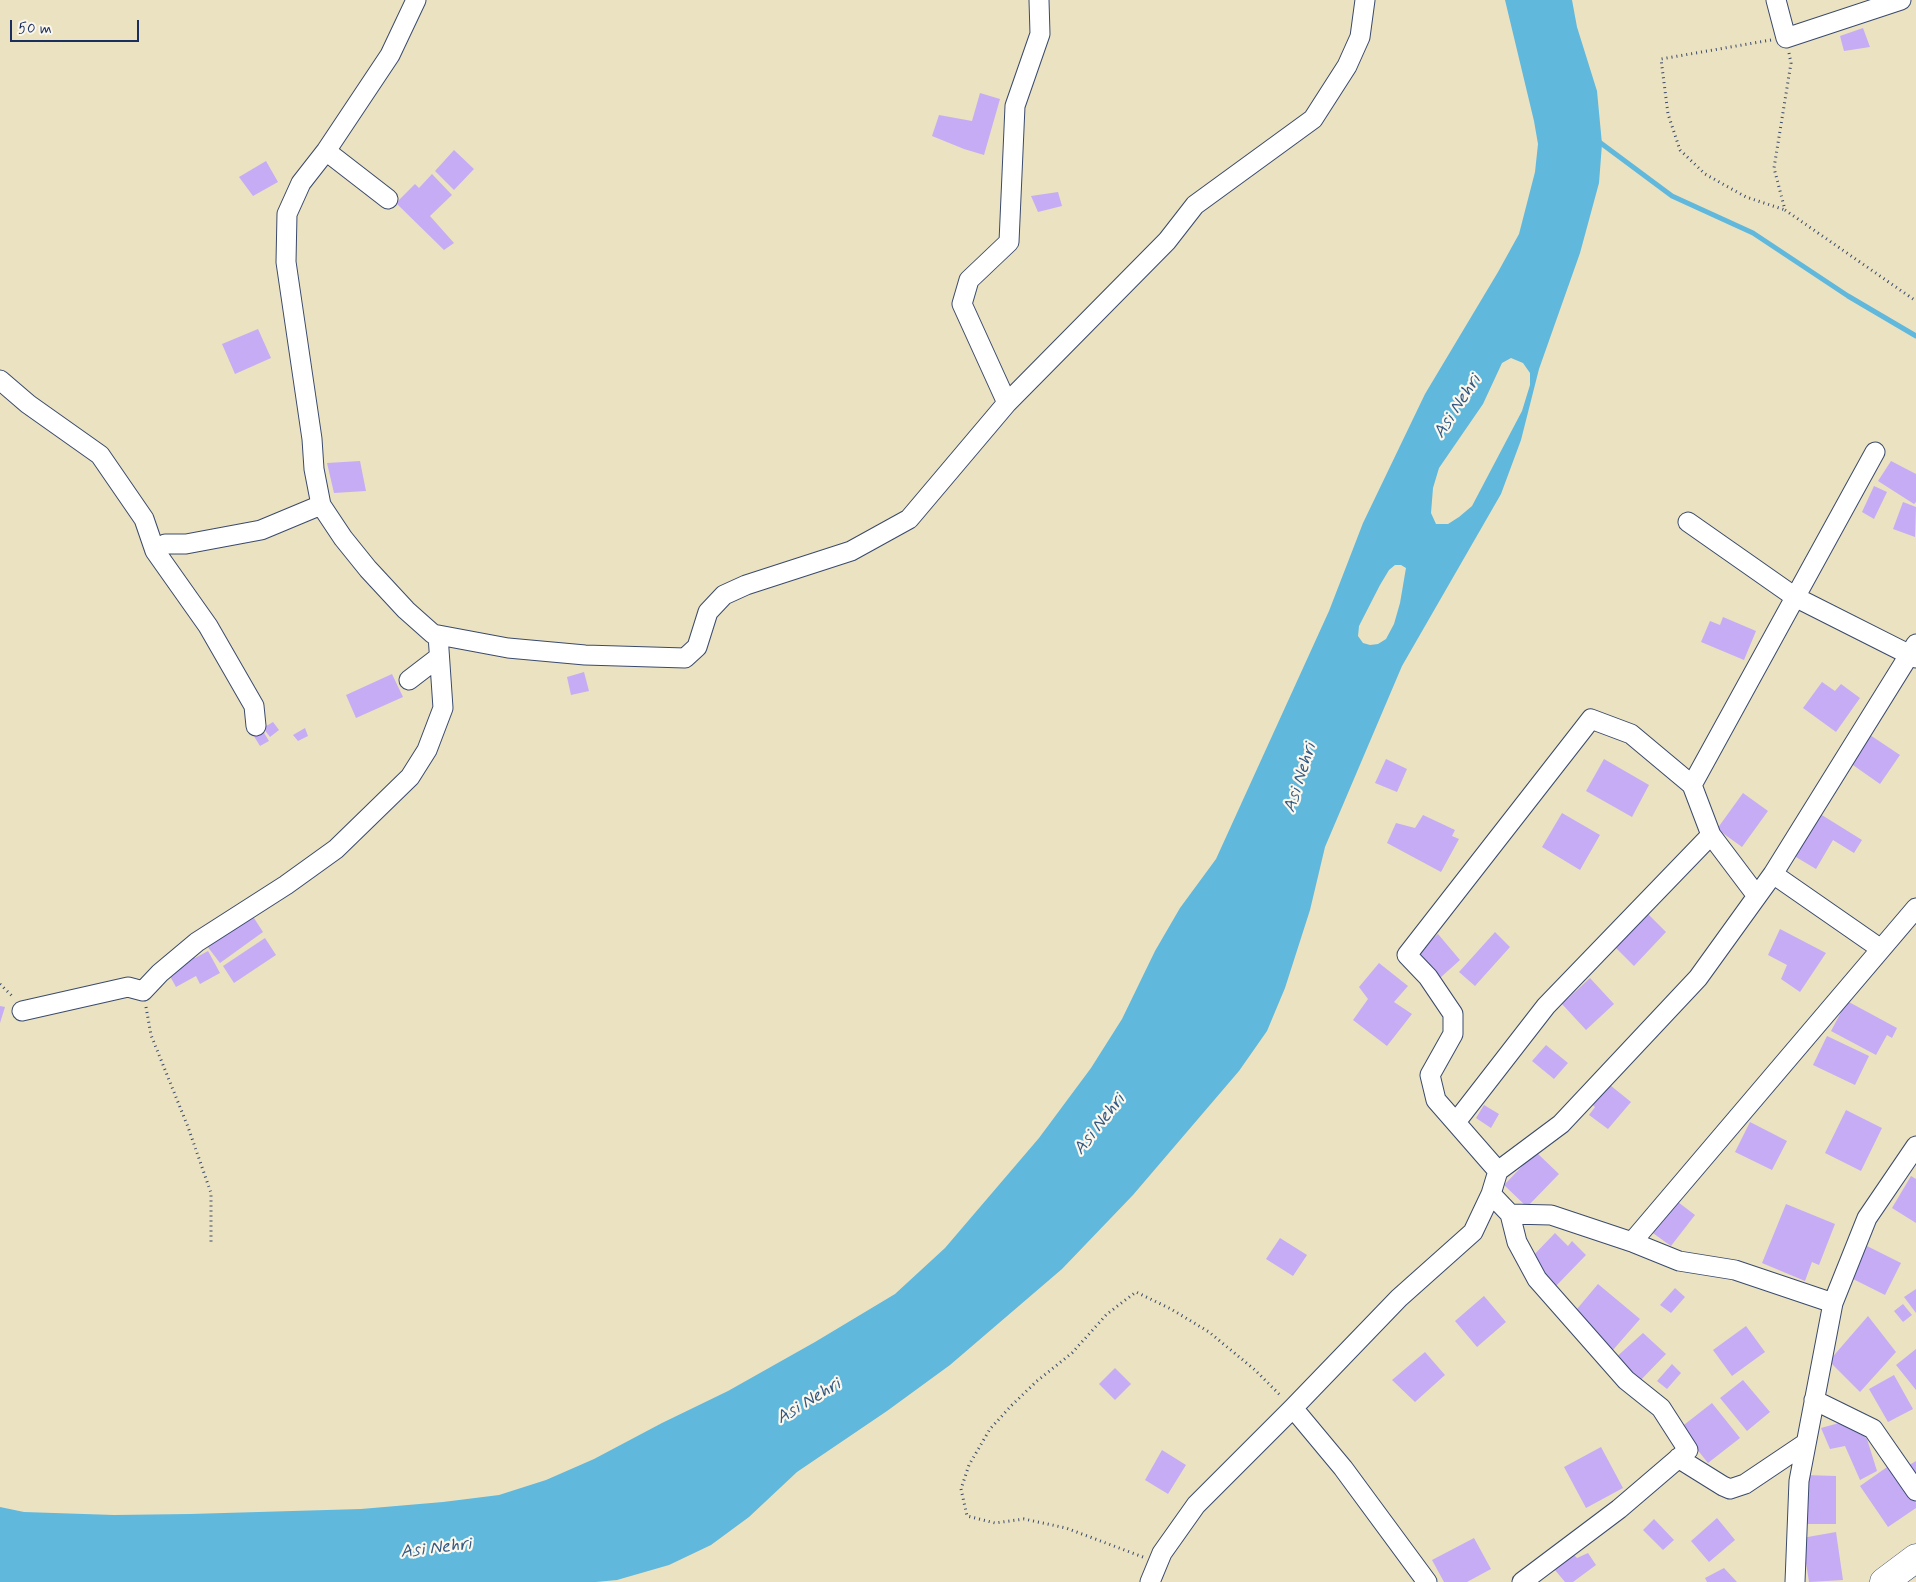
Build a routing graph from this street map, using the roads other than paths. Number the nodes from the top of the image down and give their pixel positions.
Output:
1 (416, 0) edge
2 (1039, 0) edge
3 (1365, 0) edge
4 (1776, 0) edge
5 (1901, 0) edge
6 (326, 151) junction
7 (388, 199) dead end
8 (0, 380) edge
9 (1007, 403) junction
10 (1875, 452) dead end
11 (320, 505) junction
12 (1688, 522) dead end
13 (155, 551) junction
14 (1796, 597) junction
15 (438, 635) junction
16 (1914, 652) edge
17 (439, 658) junction
18 (409, 680) dead end
19 (256, 726) dead end
20 (1692, 785) junction
21 (1711, 835) junction
22 (1773, 874) junction
23 (1757, 896) junction
24 (1916, 908) edge
25 (1881, 949) junction
26 (22, 1011) dead end
27 (1456, 1122) junction
28 (1916, 1146) edge
29 (1498, 1172) junction
30 (1491, 1194) junction
31 (1510, 1214) junction
32 (1632, 1242) junction
33 (1833, 1302) junction
34 (1814, 1400) junction
35 (1293, 1408) junction
36 (1806, 1443) junction
37 (1678, 1458) junction
38 (1916, 1491) edge
39 (1916, 1558) edge
40 (1150, 1582) edge
41 (1427, 1582) edge
42 (1522, 1582) edge
43 (1795, 1582) edge
44 (1884, 1582) edge

1 - 6 street
2 - 9 street
3 - 9 street
4 - 5 street
6 - 7 street
6 - 11 street
8 - 13 street
9 - 15 street
10 - 14 street
11 - 13 street
11 - 15 street
12 - 14 street
13 - 19 street
14 - 16 street
14 - 20 street
15 - 17 street
16 - 22 street
17 - 18 street
17 - 26 street
20 - 21 street
20 - 27 street
21 - 23 street
21 - 27 street
22 - 23 street
22 - 25 street
23 - 29 street
24 - 25 street
25 - 32 street
27 - 29 street
28 - 33 street
29 - 30 street
30 - 31 street
30 - 35 street
31 - 32 street
31 - 37 street
32 - 33 street
33 - 34 street
34 - 36 street
34 - 38 street
35 - 40 street
35 - 41 street
36 - 37 street
36 - 43 street
37 - 42 street
39 - 44 highway

